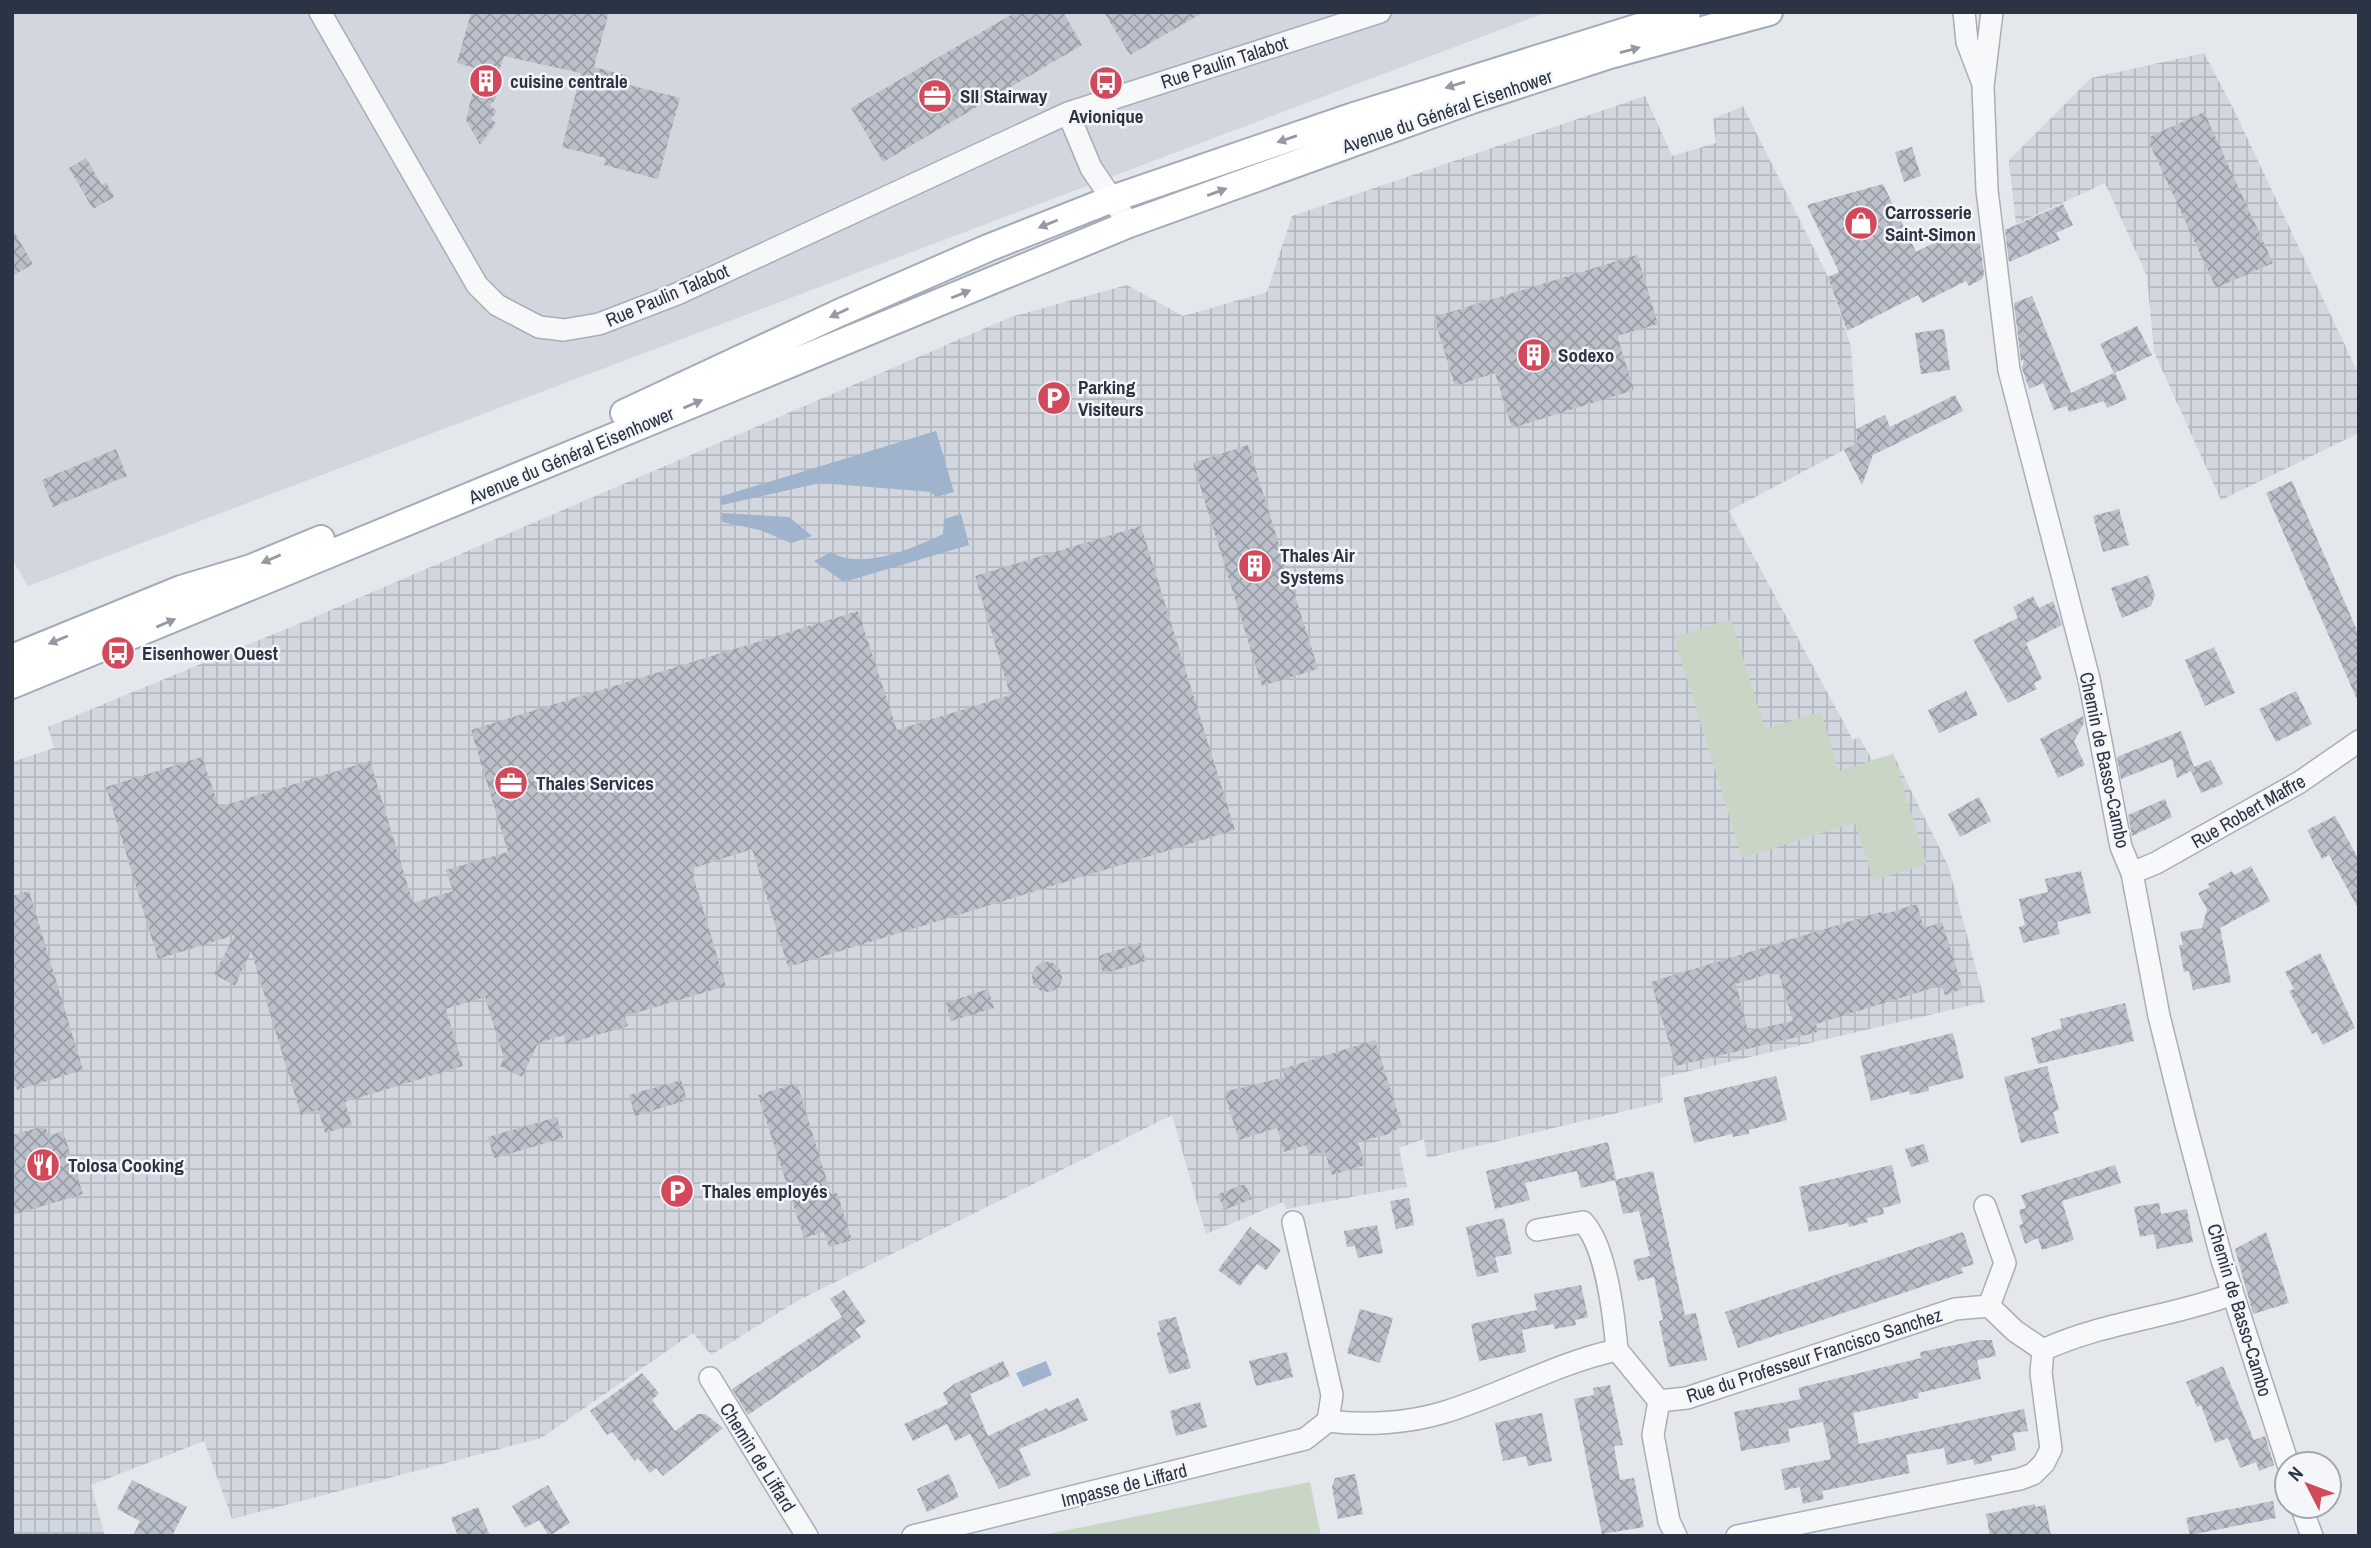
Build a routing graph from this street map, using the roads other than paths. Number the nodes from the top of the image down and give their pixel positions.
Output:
1 (320, 12) edge
2 (1380, 12) edge
3 (1687, 12) edge
4 (1769, 12) edge
5 (1964, 12) edge
6 (1992, 12) edge
7 (1983, 86) junction
8 (1068, 113) junction
9 (1191, 172) junction
10 (1112, 199) junction
11 (1129, 224) junction
12 (1057, 255) junction
13 (12, 658) edge
14 (12, 685) edge
15 (2359, 741) edge
16 (2132, 873) junction
17 (1985, 1206) dead end
18 (1293, 1222) dead end
19 (1537, 1230) dead end
20 (2233, 1294) junction
21 (1989, 1306) junction
22 (1617, 1350) junction
23 (2043, 1350) junction
24 (710, 1378) dead end
25 (1659, 1401) junction
26 (1328, 1421) junction
27 (2283, 1450) edge
28 (807, 1536) edge
29 (913, 1536) edge
30 (1676, 1536) edge
31 (1737, 1536) edge

1 - 8 street, Rue Paulin Talabot
2 - 8 street, Rue Paulin Talabot
3 -> 9 main road, Avenue du Général Eisenhower
11 -> 4 main road, Avenue du Général Eisenhower
5 - 7 street, Chemin de Basso-Cambo
6 - 7 street, Chemin de Basso-Cambo
7 - 16 street, Chemin de Basso-Cambo
8 - 10 street
9 - 10 main road, Avenue du Général Eisenhower
9 - 11 main road
10 - 11 street
10 - 12 main road
10 -> 13 main road, Avenue du Général Eisenhower
11 - 12 main road, Avenue du Général Eisenhower
14 -> 12 main road, Avenue du Général Eisenhower
15 - 16 street, Rue Robert Maffre
16 - 20 street, Chemin de Basso-Cambo
17 - 21 street
18 - 26 street
19 - 22 street
20 - 23 street
20 - 27 street, Chemin de Basso-Cambo
21 - 23 street
21 - 25 street, Rue du Professeur Francisco Sanchez
22 - 25 street, Rue du Professeur Francisco Sanchez
22 - 26 street
23 - 31 street
24 - 28 street, Chemin de Liffard
25 - 30 street
26 - 29 street, Impasse de Liffard

